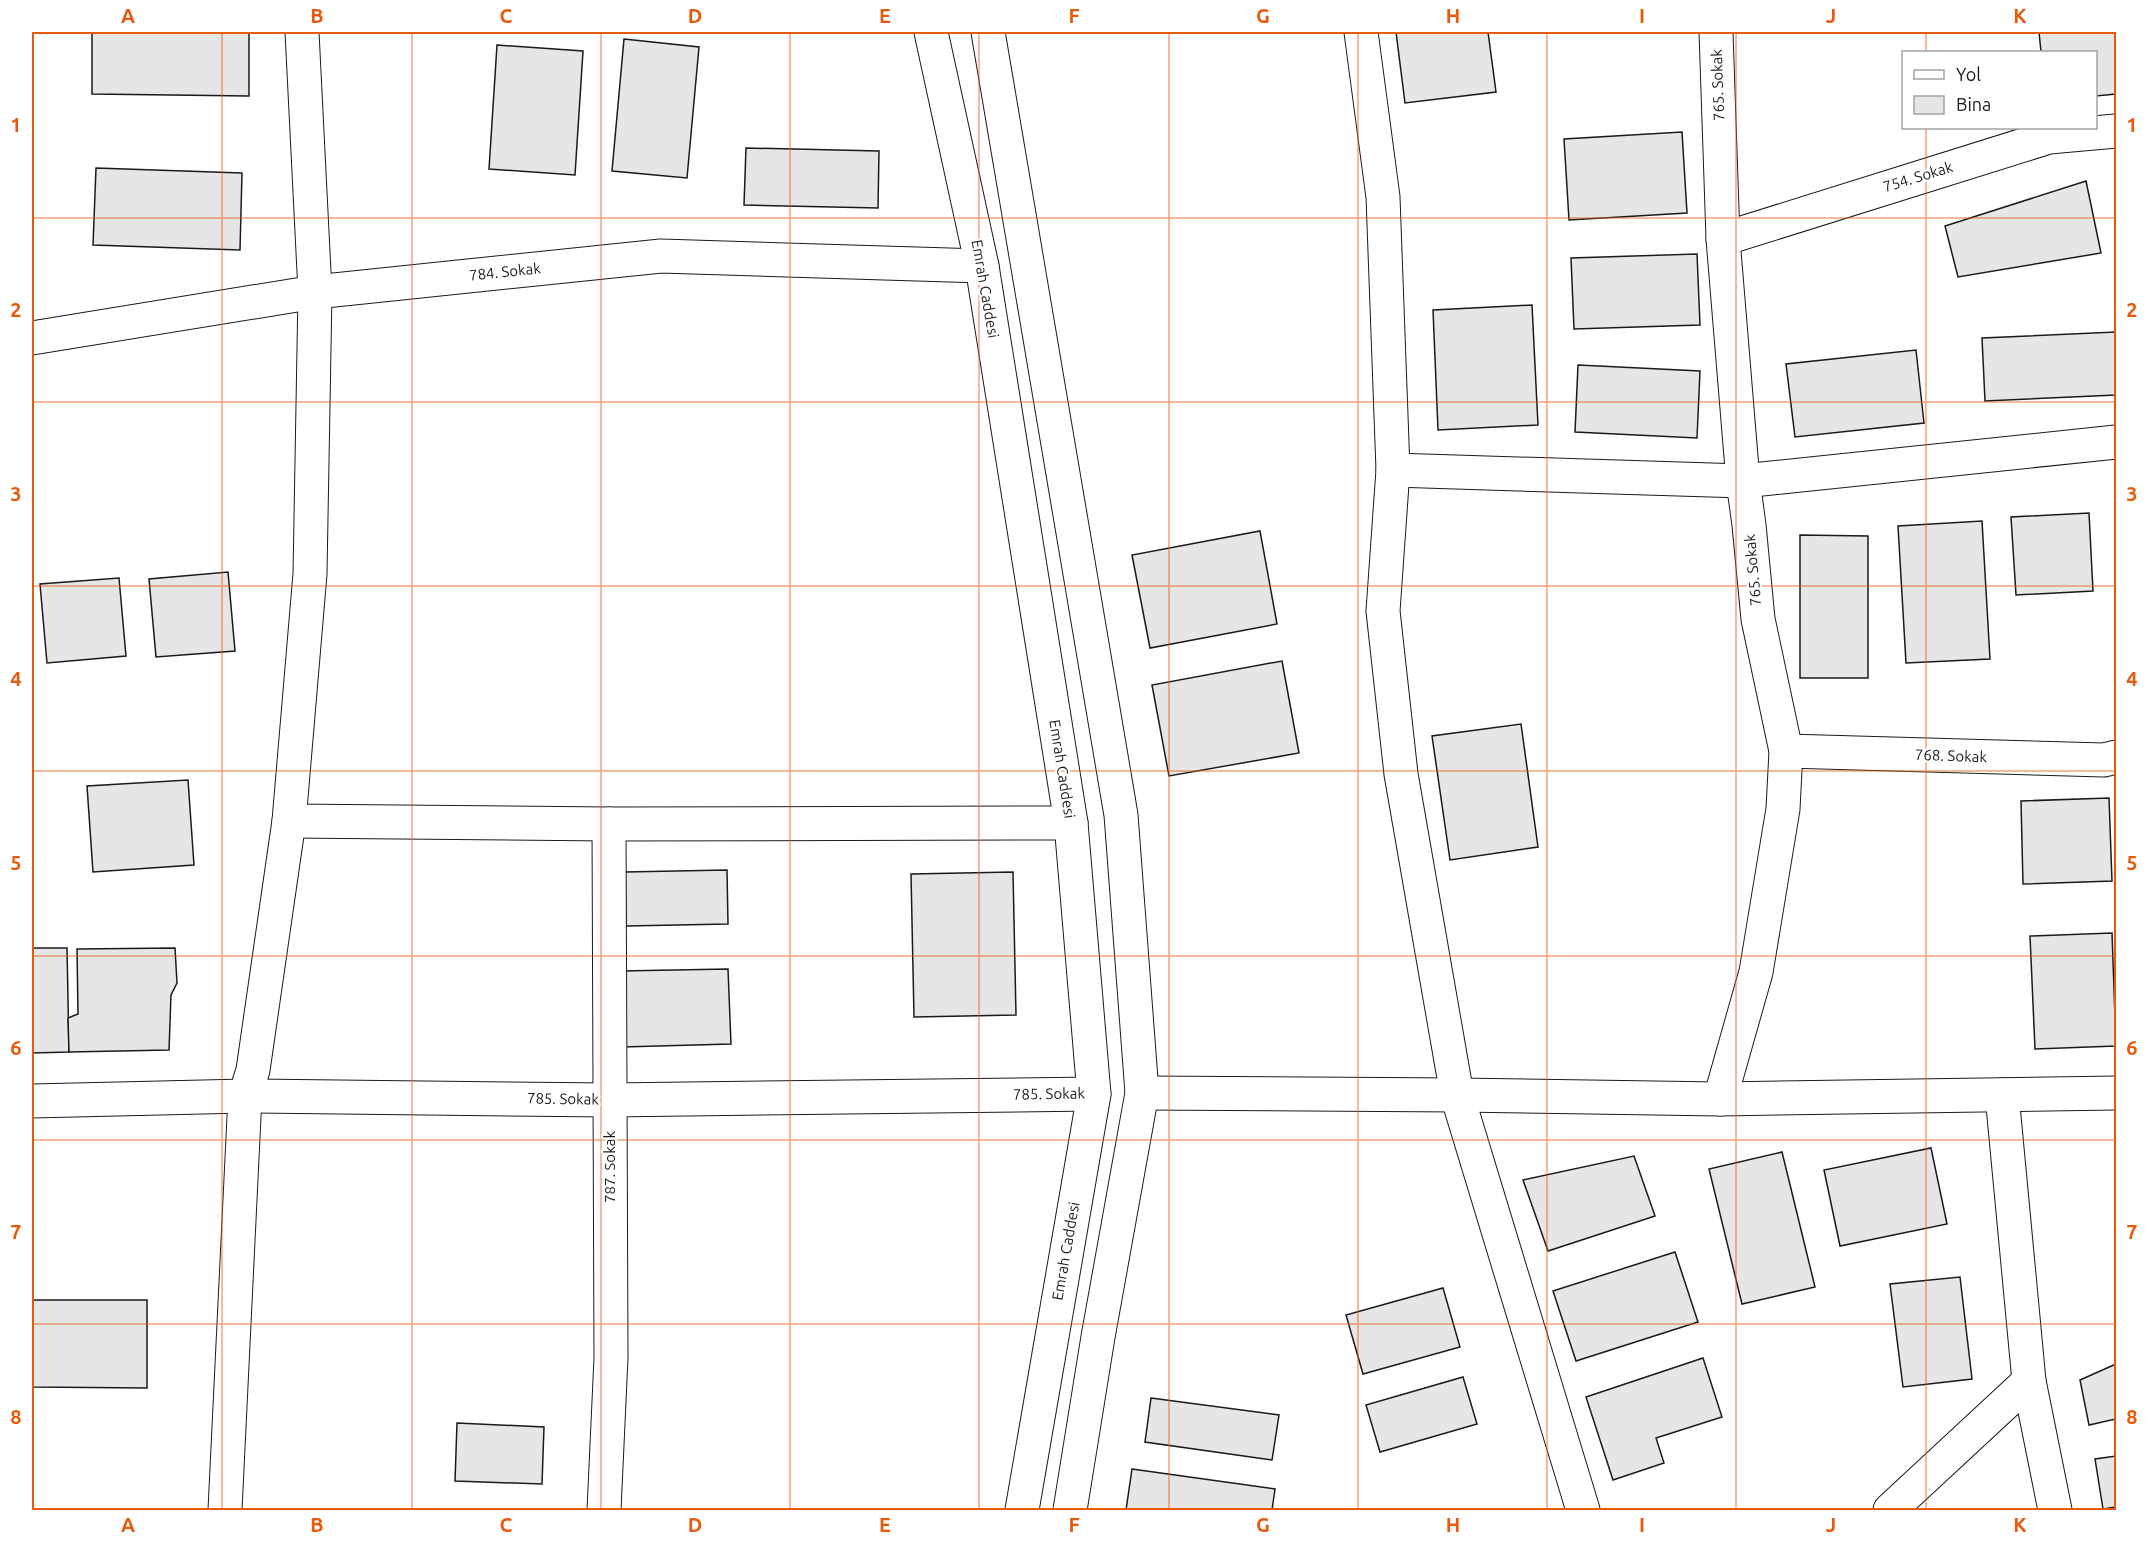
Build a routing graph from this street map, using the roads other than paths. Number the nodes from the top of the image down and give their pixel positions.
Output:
1 (302, 32) edge
2 (932, 32) edge
3 (988, 32) edge
4 (1361, 32) edge
5 (1716, 32) edge
6 (2116, 131) edge
7 (1723, 238) junction
8 (982, 266) junction
9 (315, 292) junction
10 (32, 338) edge
11 (2116, 442) edge
12 (1393, 470) junction
13 (1743, 481) junction
14 (1786, 751) junction
15 (2116, 758) edge
16 (289, 821) junction
17 (1071, 823) junction
18 (609, 824) junction
19 (1142, 1093) junction
20 (2116, 1093) edge
21 (1094, 1094) junction
22 (1457, 1095) junction
23 (2002, 1095) junction
24 (245, 1096) junction
25 (1720, 1099) junction
26 (610, 1100) junction
27 (32, 1101) edge
28 (2030, 1381) junction
29 (225, 1510) edge
30 (604, 1510) edge
31 (1022, 1510) edge
32 (1070, 1510) edge
33 (1583, 1510) edge
34 (1890, 1510) edge
35 (2055, 1510) edge

1 - 9 street
2 - 8 street, Emrah Caddesi
3 - 19 street
4 - 12 street
5 - 7 street, 765. Sokak
6 - 7 street, 754. Sokak
7 - 13 street, 765. Sokak
8 - 9 street, 784. Sokak
8 - 17 street, Emrah Caddesi
9 - 10 street, 784. Sokak
9 - 16 street
11 - 13 street
12 - 13 street
12 - 22 street
13 - 14 street, 765. Sokak
14 - 15 street, 768. Sokak
14 - 25 street, 765. Sokak
16 - 18 street
16 - 24 street
17 - 18 street
17 - 21 street, Emrah Caddesi
18 - 26 street, 787. Sokak
19 - 22 street
19 - 32 street
20 - 23 street
21 - 26 street, 785. Sokak
21 - 31 street, Emrah Caddesi
22 - 25 street
22 - 33 street
23 - 25 street
23 - 28 street
24 - 26 street, 785. Sokak
24 - 27 street, 785. Sokak
24 - 29 street
26 - 30 street, 787. Sokak
28 - 34 street
28 - 35 street

